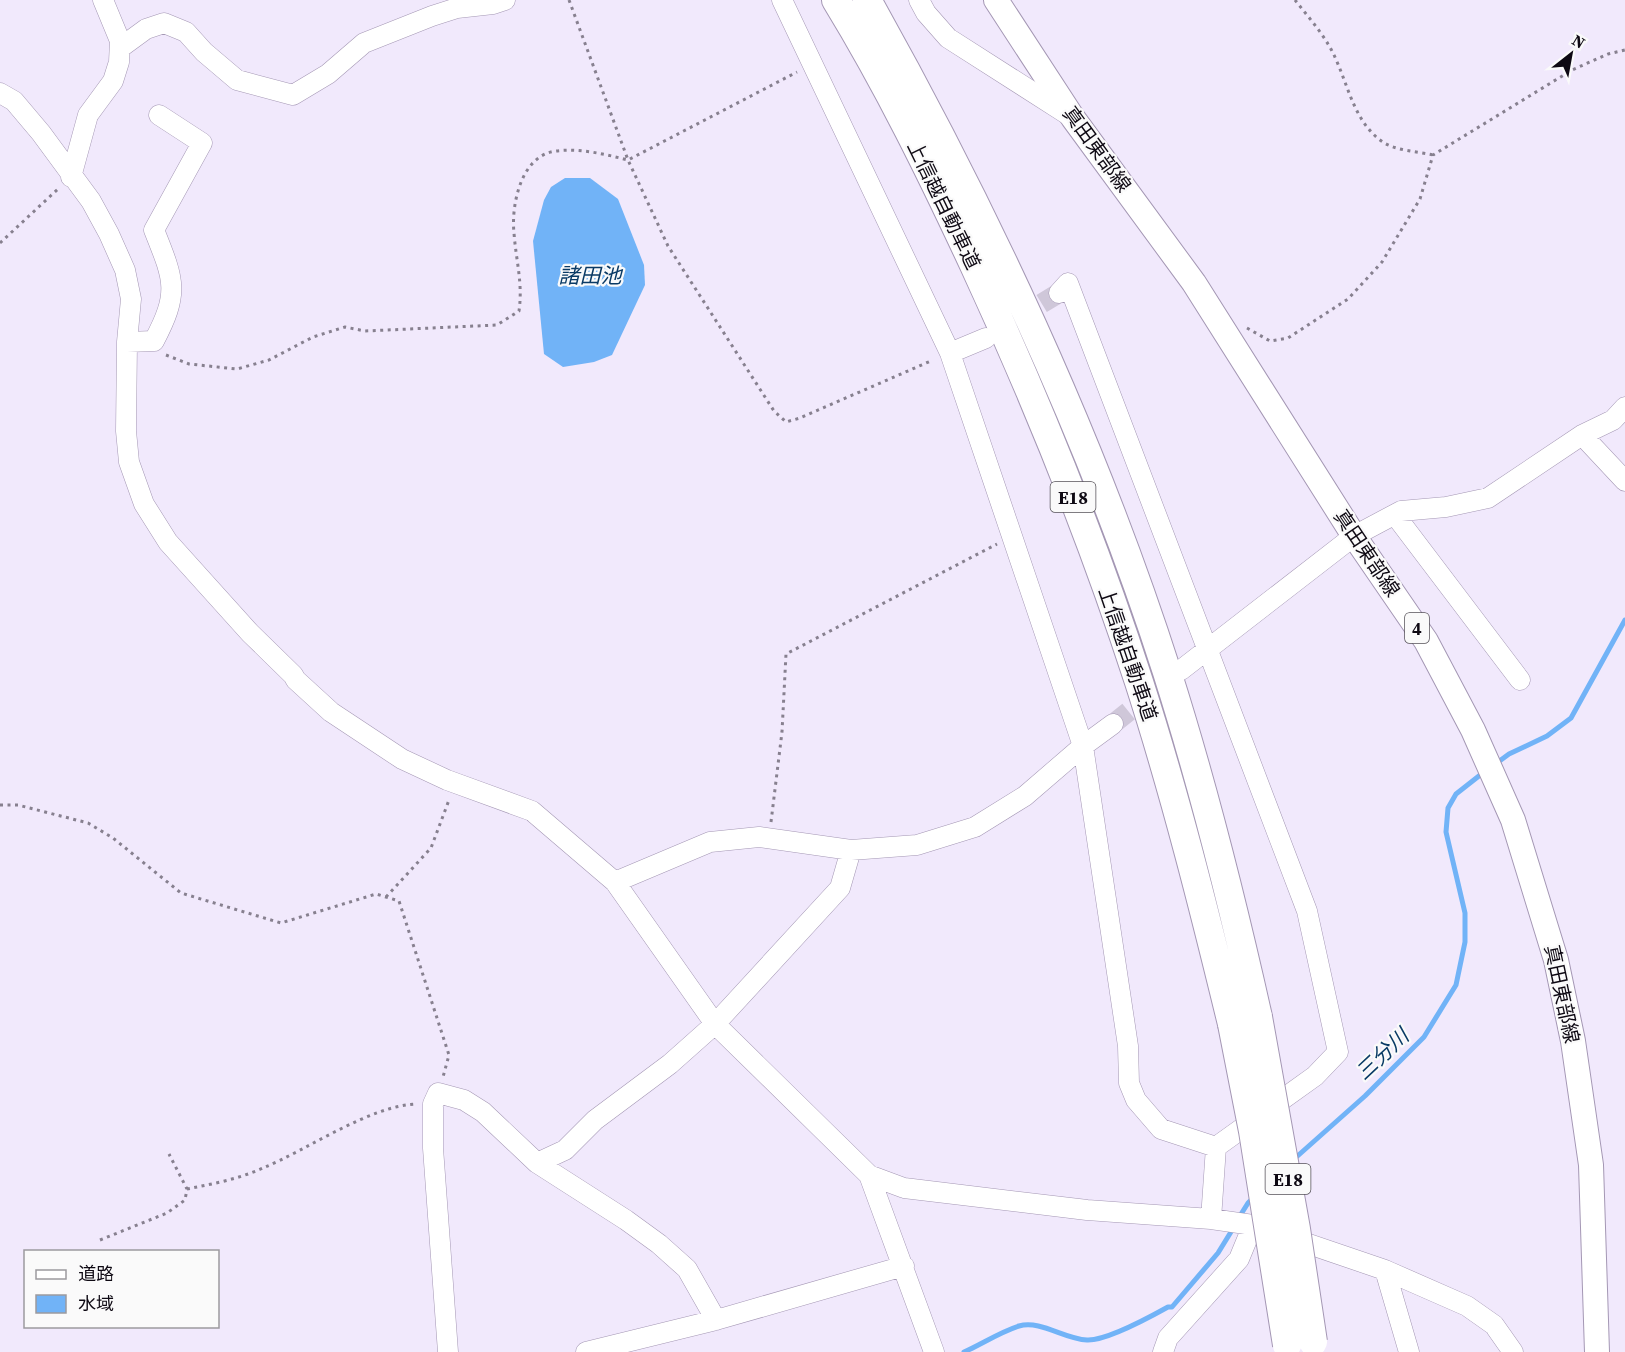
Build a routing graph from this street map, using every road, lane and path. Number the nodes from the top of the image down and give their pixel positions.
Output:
1 (103, 0) edge
2 (505, 0) edge
3 (569, 0) edge
4 (782, 0) edge
5 (836, 0) edge
6 (867, 0) edge
7 (919, 0) edge
8 (996, 0) edge
9 (1295, 0) edge
10 (120, 48) junction
11 (1625, 50) edge
12 (812, 64) junction
13 (0, 93) edge
14 (159, 115) dead end
15 (1073, 118) junction
16 (1433, 155) junction
17 (628, 160) junction
18 (71, 177) junction
19 (0, 243) edge
20 (1059, 293) dead end
21 (1242, 324) dead end
22 (986, 338) dead end
23 (154, 341) junction
24 (127, 342) junction
25 (950, 353) junction
26 (1625, 407) edge
27 (1582, 435) junction
28 (1625, 482) edge
29 (1395, 515) junction
30 (1354, 536) junction
31 (1012, 537) junction
32 (1208, 649) junction
33 (1181, 670) dead end
34 (1520, 680) dead end
35 (1113, 724) tunnel mouth
36 (1083, 746) junction
37 (455, 783) junction
38 (0, 805) edge
39 (769, 839) junction
40 (850, 850) junction
41 (615, 882) junction
42 (386, 897) junction
43 (1245, 1020) junction
44 (715, 1024) junction
45 (436, 1099) junction
46 (1216, 1147) junction
47 (169, 1154) dead end
48 (537, 1164) junction
49 (869, 1175) junction
50 (187, 1189) junction
51 (1211, 1219) junction
52 (1253, 1225) junction
53 (100, 1240) dead end
54 (904, 1266) junction
55 (1385, 1270) junction
56 (716, 1320) junction
57 (1307, 1347) edge
58 (448, 1352) edge
59 (586, 1352) edge
60 (934, 1352) edge
61 (1163, 1352) edge
62 (1409, 1352) edge
63 (1513, 1352) edge
64 (1597, 1352) edge

1 - 10 street
2 - 10 street
3 - 17 path
4 - 12 street
5 - 43 highway, 上信越自動車道 / E18
6 - 43 highway, 上信越自動車道 / E18
7 - 15 street
8 - 15 main road, 真田東部線 / 4
9 - 16 path
10 - 18 street
11 - 16 path
12 - 17 path
12 - 25 street
13 - 18 street
14 - 23 street
15 - 30 main road, 真田東部線 / 4
16 - 21 path
17 - 23 path
17 - 25 path
18 - 19 path
18 - 24 street
20 - 32 street
22 - 25 street
23 - 24 street
24 - 37 street
25 - 31 street
26 - 27 street
27 - 28 street
27 - 29 street
29 - 30 street
29 - 34 street
30 - 32 street
30 - 64 main road, 真田東部線 / 4
31 - 36 street
31 - 39 path
32 - 33 street
32 - 46 street
35 - 36 street
36 - 40 street
36 - 46 street
37 - 41 street
37 - 42 path
38 - 42 path
39 - 40 street
39 - 41 street
40 - 44 street
41 - 44 street
42 - 45 path
43 - 57 highway, 上信越自動車道 / E18, bridge
43 - 57 highway, 上信越自動車道 / E18, bridge
44 - 48 street
44 - 49 street
45 - 48 street
45 - 50 path
45 - 58 street
46 - 51 street
47 - 50 path
48 - 56 street
49 - 51 street
49 - 54 street
50 - 53 path
51 - 52 street
52 - 55 street
52 - 61 street
54 - 56 street
54 - 60 street
55 - 62 street
55 - 63 street
56 - 59 street

